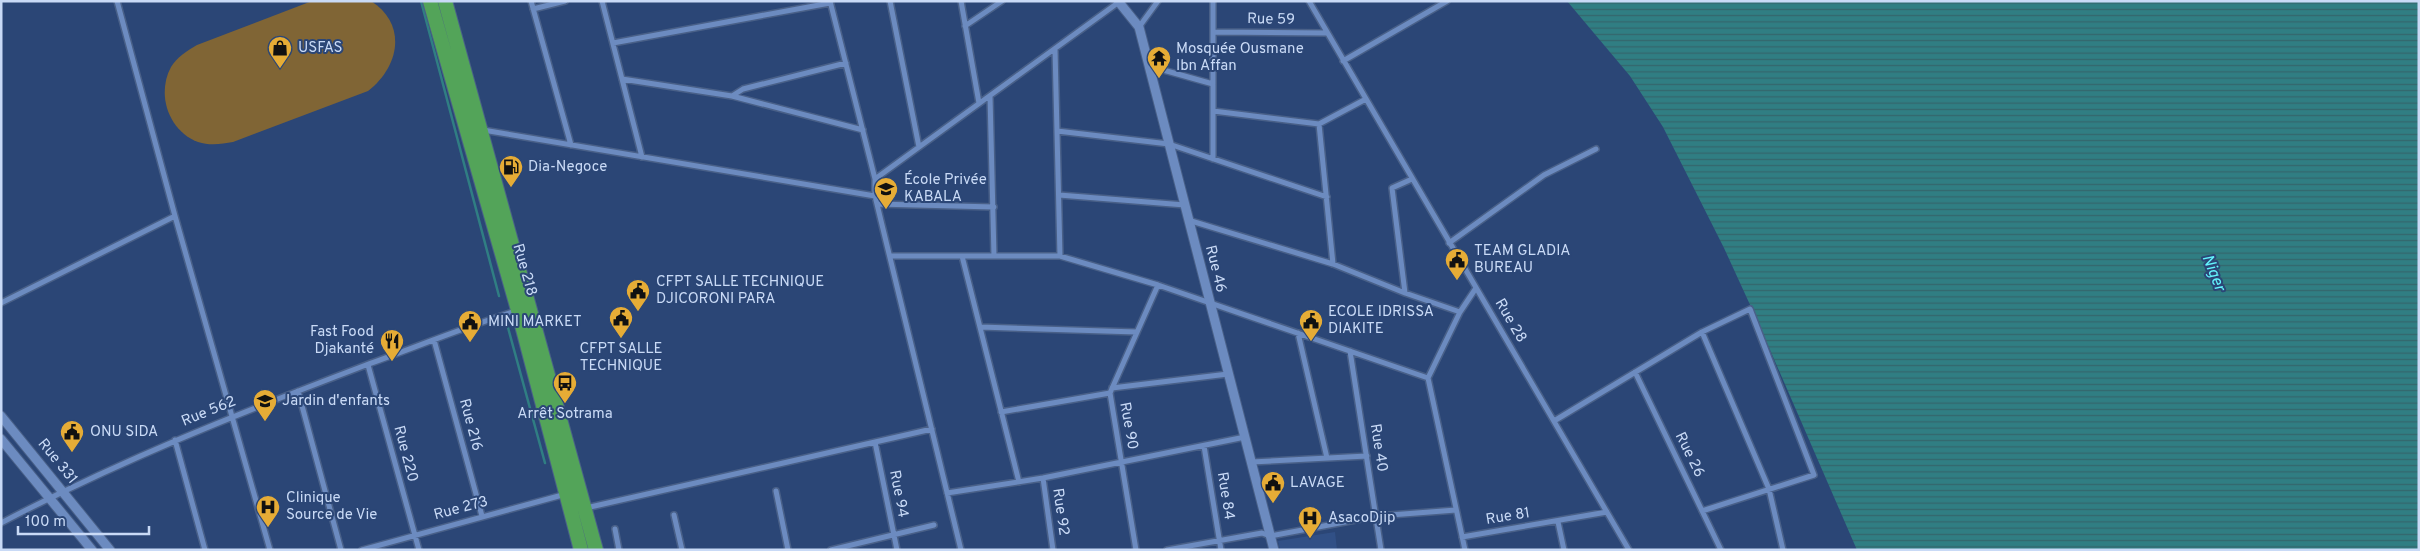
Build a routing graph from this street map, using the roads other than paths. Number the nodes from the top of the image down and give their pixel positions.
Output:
1 (117, 1) edge
2 (430, 1) edge
3 (445, 1) edge
4 (531, 1) edge
5 (565, 1) edge
6 (602, 1) edge
7 (890, 1) edge
8 (961, 1) edge
9 (1002, 1) edge
10 (1158, 1) edge
11 (1213, 1) edge
12 (1309, 1) edge
13 (1447, 1) edge
14 (830, 2) edge
15 (1118, 2) edge
16 (533, 9) junction
17 (965, 26) junction
18 (1138, 28) junction
19 (1214, 32) junction
20 (1327, 33) junction
21 (613, 43) junction
22 (1055, 49) junction
23 (1343, 61) junction
24 (846, 64) junction
25 (1148, 66) junction
26 (622, 79) junction
27 (1213, 84) junction
28 (732, 96) junction
29 (990, 96) junction
30 (1366, 99) junction
31 (979, 104) junction
32 (1213, 111) junction
33 (1319, 124) junction
34 (480, 130) junction
35 (862, 130) junction
36 (1057, 131) junction
37 (1169, 144) junction
38 (571, 145) junction
39 (919, 147) junction
40 (1596, 150) dead end
41 (642, 157) junction
42 (1213, 159) junction
43 (875, 179) junction
44 (1412, 179) junction
45 (1059, 195) junction
46 (875, 196) junction
47 (1327, 197) junction
48 (877, 204) junction
49 (1185, 205) junction
50 (994, 207) junction
51 (175, 216) junction
52 (1188, 220) junction
53 (1449, 242) junction
54 (890, 256) junction
55 (962, 256) junction
56 (994, 256) junction
57 (1060, 256) junction
58 (1333, 264) junction
59 (1158, 285) junction
60 (1476, 288) junction
61 (1405, 293) junction
62 (1209, 302) junction
63 (1, 303) edge
64 (524, 309) junction
65 (1460, 312) junction
66 (980, 327) junction
67 (1137, 332) junction
68 (1702, 332) junction
69 (1298, 333) junction
70 (434, 340) junction
71 (1350, 351) junction
72 (368, 365) junction
73 (1635, 372) junction
74 (1228, 374) junction
75 (1428, 378) junction
76 (298, 391) junction
77 (1111, 391) junction
78 (1001, 412) junction
79 (1, 416) edge
80 (233, 416) junction
81 (1554, 421) junction
82 (932, 429) junction
83 (1245, 437) junction
84 (1, 439) edge
85 (175, 440) junction
86 (875, 442) junction
87 (1204, 446) junction
88 (1367, 456) junction
89 (1327, 458) junction
90 (1121, 462) junction
91 (1251, 462) junction
92 (1043, 478) junction
93 (1019, 482) junction
94 (1769, 489) junction
95 (63, 490) junction
96 (776, 491) dead end
97 (947, 493) junction
98 (566, 494) junction
99 (49, 498) junction
100 (585, 508) junction
101 (1456, 510) junction
102 (1702, 511) junction
103 (1607, 512) junction
104 (674, 515) dead end
105 (482, 516) junction
106 (1377, 516) junction
107 (1558, 522) junction
108 (1, 523) edge
109 (934, 525) dead end
110 (615, 529) dead end
111 (415, 535) junction
112 (893, 535) junction
113 (1270, 536) junction
114 (1462, 537) junction
115 (1219, 540) junction
116 (92, 550) edge
117 (110, 550) edge
118 (205, 550) edge
119 (270, 550) edge
120 (341, 550) edge
121 (362, 550) edge
122 (419, 550) edge
123 (581, 550) edge
124 (596, 550) edge
125 (619, 550) edge
126 (682, 550) edge
127 (788, 550) edge
128 (831, 550) edge
129 (897, 550) edge
130 (961, 550) edge
131 (1053, 550) edge
132 (1136, 550) edge
133 (1167, 550) edge
134 (1221, 550) edge
135 (1274, 550) edge
136 (1381, 550) edge
137 (1465, 550) edge
138 (1564, 550) edge
139 (1629, 550) edge
140 (1721, 550) edge
141 (1783, 550) edge

1 - 51 street
2 - 64 highway, Rue 218
3 - 34 highway, Rue 218
4 - 16 street
5 - 16 street
6 - 21 street
7 - 39 street
8 - 17 street
9 - 17 street
10 - 18 street
11 - 19 street
12 - 20 street, Rue 28
13 - 23 street
14 - 21 street
14 - 24 street
15 - 18 street, Rue 46
15 - 22 street
16 - 38 street
17 - 31 street
18 - 25 street, Rue 46
19 - 20 street, Rue 59
19 - 27 street
20 - 23 street, Rue 28
21 - 26 street
22 - 29 street
22 - 36 street
23 - 30 street, Rue 28
24 - 28 street
24 - 35 street
25 - 27 street
25 - 37 street, Rue 46
26 - 28 street
26 - 41 street
27 - 32 street
28 - 35 street
29 - 31 street
29 - 50 street
30 - 33 street
30 - 44 street, Rue 28
31 - 39 street
32 - 33 street
32 - 42 street
33 - 47 street
34 - 38 street
34 - 64 highway, Rue 218
35 - 43 street
36 - 37 street
36 - 45 street
37 - 42 street
37 - 49 street, Rue 46
38 - 41 street
39 - 43 street
40 - 53 street
41 - 46 street
42 - 47 street
43 - 46 street
44 - 53 street, Rue 28
44 - 61 street
45 - 49 street
45 - 57 street
46 - 48 street
47 - 58 street
48 - 50 street
48 - 54 street
49 - 52 street, Rue 46
50 - 56 street
51 - 63 street
51 - 80 street
52 - 58 street
52 - 62 street, Rue 46
53 - 60 street, Rue 28
54 - 55 street
54 - 82 street
55 - 56 street
55 - 66 street
56 - 57 street
57 - 59 street
58 - 61 street
59 - 62 street
59 - 67 street, Rue 90
60 - 65 street
60 - 81 street, Rue 28
61 - 65 street
62 - 69 street
62 - 74 street, Rue 46
64 - 70 street, Rue 562
64 - 98 highway, Rue 218
64 - 100 highway, Rue 218
65 - 75 street
66 - 67 street
66 - 78 street
67 - 77 street, Rue 90
68 - 73 street
68 - 94 street
68 - 94 street
69 - 71 street
69 - 89 street
70 - 72 street, Rue 562
70 - 105 street, Rue 216
71 - 75 street
71 - 88 street, Rue 40
72 - 76 street, Rue 562
72 - 111 street, Rue 220
73 - 81 street
73 - 102 street, Rue 26
74 - 77 street
74 - 83 street, Rue 46
75 - 101 street
76 - 80 street, Rue 562
76 - 120 street
77 - 78 street
77 - 90 street, Rue 90
78 - 93 street
79 - 95 street, Rue 331
80 - 85 street, Rue 562
80 - 119 street
81 - 103 street, Rue 28
82 - 86 street
82 - 97 street
83 - 87 street
83 - 91 street, Rue 46
84 - 99 street, Rue 331
85 - 95 street, Rue 562
85 - 118 street
86 - 100 street
86 - 112 street, Rue 94
87 - 90 street
87 - 115 street, Rue 84
88 - 89 street
88 - 106 street, Rue 40
89 - 91 street
90 - 92 street
90 - 132 street, Rue 90
91 - 113 street, Rue 46
92 - 93 street
92 - 131 street, Rue 92
93 - 97 street
94 - 102 street
94 - 141 street
95 - 99 street, Rue 562
95 - 117 street, Rue 331
96 - 127 street
97 - 130 street
98 - 105 street, Rue 273
98 - 123 highway, Rue 218
99 - 108 street, Rue 562
99 - 116 street, Rue 331
100 - 124 highway, Rue 218
101 - 106 street
101 - 114 street
102 - 140 street, Rue 26
103 - 107 street, Rue 81
103 - 139 street, Rue 28
104 - 126 street
105 - 111 street, Rue 273
106 - 113 street
106 - 136 street, Rue 40
107 - 114 street, Rue 81
107 - 138 street
109 - 112 street
110 - 125 street
111 - 121 street, Rue 273
111 - 122 street, Rue 220
112 - 128 street
112 - 129 street, Rue 94
113 - 115 street
113 - 135 street, Rue 46
114 - 137 street
115 - 133 street
115 - 134 street, Rue 84

